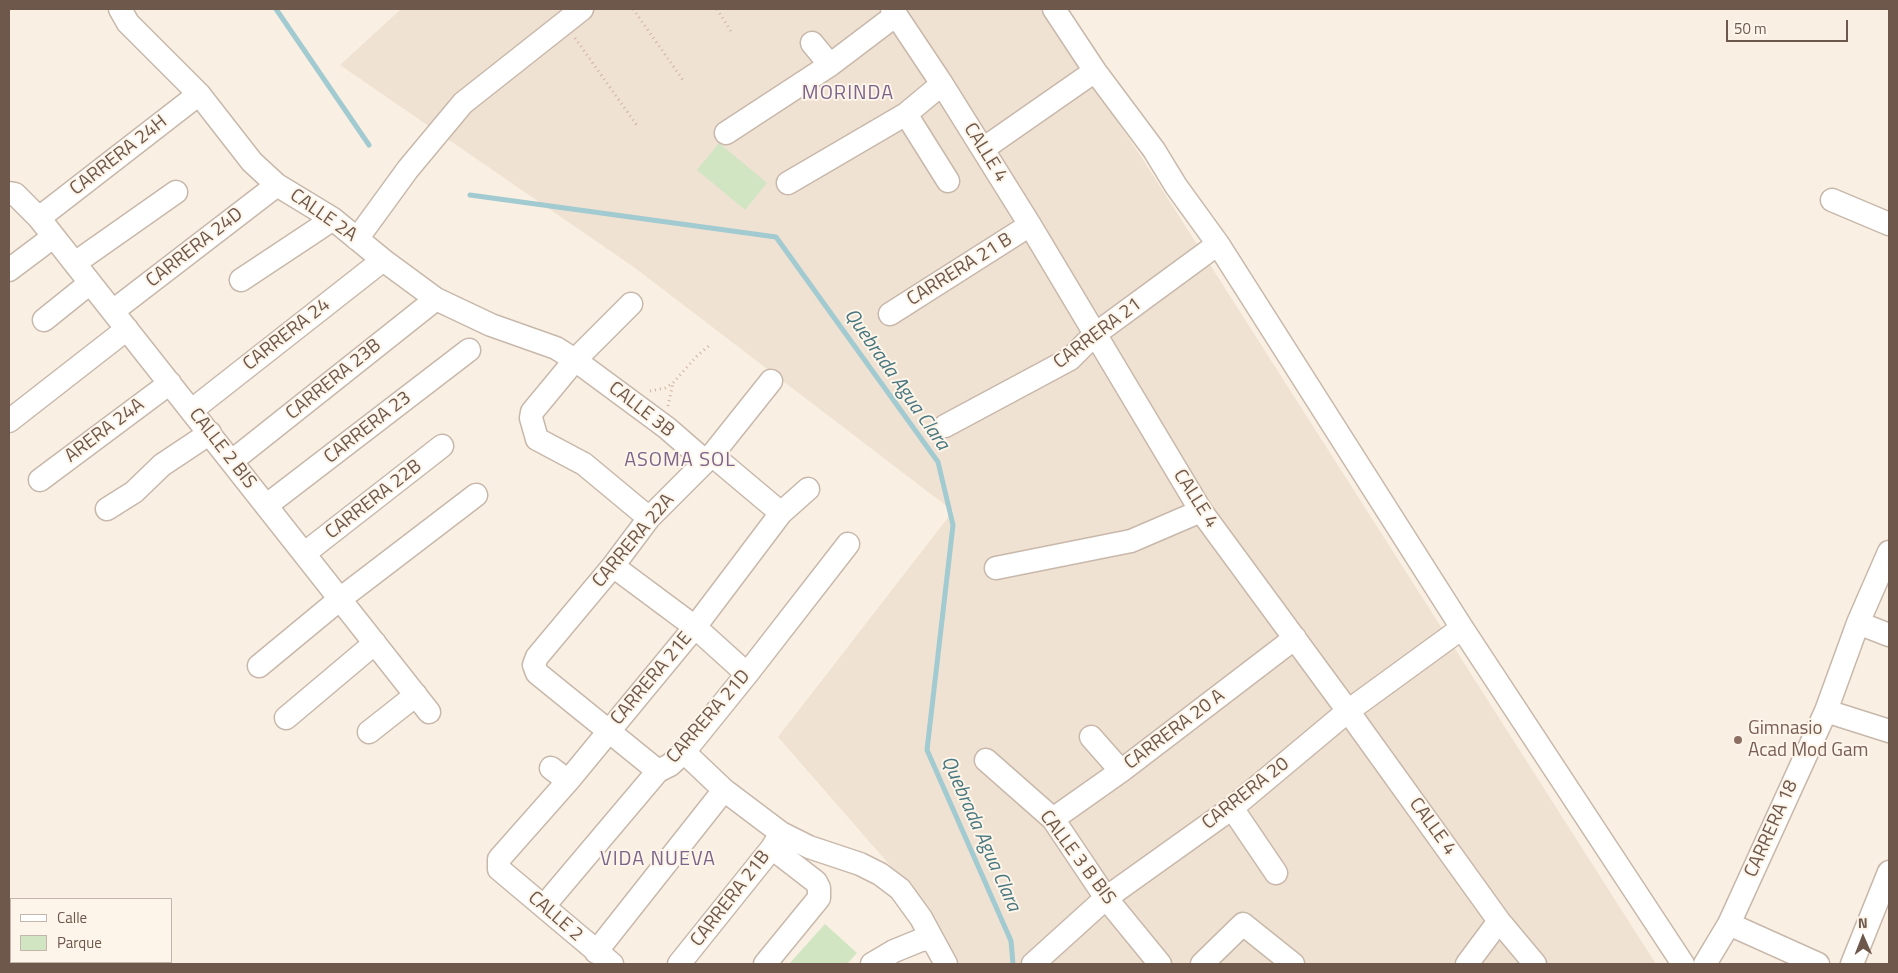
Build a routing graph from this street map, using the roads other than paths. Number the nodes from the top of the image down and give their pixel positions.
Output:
1 (120, 9) edge
2 (582, 9) edge
3 (1054, 9) edge
4 (894, 12) edge
5 (812, 43) dead end
6 (830, 65) junction
7 (1095, 71) junction
8 (942, 84) junction
9 (199, 94) junction
10 (906, 114) junction
11 (726, 133) dead end
12 (983, 149) junction
13 (948, 180) dead end
14 (788, 183) dead end
15 (277, 186) junction
16 (176, 192) dead end
17 (9, 193) edge
18 (1832, 200) dead end
19 (39, 218) junction
20 (332, 219) junction
21 (1889, 224) edge
22 (1030, 225) junction
23 (53, 237) junction
24 (357, 239) junction
25 (1218, 244) junction
26 (383, 260) junction
27 (74, 263) junction
28 (9, 270) edge
29 (241, 280) dead end
30 (90, 283) junction
31 (436, 299) junction
32 (631, 304) dead end
33 (113, 311) junction
34 (890, 314) dead end
35 (44, 320) dead end
36 (128, 329) junction
37 (1094, 334) junction
38 (468, 350) dead end
39 (576, 360) junction
40 (771, 381) dead end
41 (170, 383) junction
42 (192, 410) junction
43 (9, 421) edge
44 (945, 426) dead end
45 (210, 433) junction
46 (442, 446) dead end
47 (708, 458) junction
48 (232, 462) junction
49 (40, 480) dead end
50 (808, 489) dead end
51 (476, 495) dead end
52 (267, 505) junction
53 (107, 510) dead end
54 (1200, 511) junction
55 (780, 513) junction
56 (649, 518) junction
57 (848, 544) dead end
58 (1889, 552) edge
59 (305, 553) junction
60 (613, 566) junction
61 (996, 568) dead end
62 (340, 599) junction
63 (1858, 623) junction
64 (695, 626) junction
65 (1462, 628) junction
66 (1889, 635) edge
67 (1294, 638) junction
68 (374, 643) junction
69 (259, 666) dead end
70 (747, 674) junction
71 (1348, 711) junction
72 (1826, 711) junction
73 (286, 718) dead end
74 (610, 731) junction
75 (1889, 731) edge
76 (369, 732) dead end
77 (1091, 738) dead end
78 (684, 752) junction
79 (986, 760) dead end
80 (1121, 770) junction
81 (658, 771) junction
82 (724, 790) junction
83 (1232, 808) junction
84 (1053, 819) junction
85 (777, 841) junction
86 (499, 869) joint
87 (1889, 872) edge
88 (1276, 873) dead end
89 (1106, 898) junction
90 (544, 906) junction
91 (1499, 921) junction
92 (1729, 924) junction
93 (932, 939) junction
94 (604, 958) edge
95 (679, 964) edge
96 (765, 964) edge
97 (872, 964) edge
98 (946, 964) edge
99 (1033, 964) edge
100 (1160, 964) edge
101 (1202, 964) edge
102 (1293, 964) edge
103 (1467, 964) edge
104 (1535, 964) edge
105 (1683, 964) edge
106 (1705, 964) edge
107 (1818, 964) edge
108 (1852, 964) edge

1 - 9 street, CALLE 2A
2 - 24 street
3 - 7 street
4 - 6 street
4 - 8 street, CALLE 4
5 - 6 street
6 - 11 street
7 - 12 street
7 - 25 street
8 - 10 street
8 - 12 street, CALLE 4
9 - 15 street, CALLE 2A
9 - 19 street, CARRERA 24H
10 - 13 street
10 - 14 street
12 - 22 street, CALLE 4
15 - 20 street, CALLE 2A
15 - 33 street, CARRERA 24D
16 - 27 street
17 - 19 street, CALLE 2 BIS
18 - 21 street
19 - 23 street, CALLE 2 BIS
20 - 24 street, CALLE 2A
20 - 29 street
22 - 34 street, CARRERA 21 B
22 - 37 street, CALLE 4
23 - 27 street, CALLE 2 BIS
23 - 28 street
24 - 26 street, CALLE 2A
25 - 37 street, CARRERA 21
25 - 65 street
26 - 31 street, CALLE 2A
26 - 42 street, CARRERA 24
27 - 30 street, CALLE 2 BIS
30 - 33 street, CALLE 2 BIS
30 - 35 street
31 - 39 street, CALLE 2A
31 - 48 street, CARRERA 23B
32 - 39 street
33 - 36 street, CALLE 2 BIS
36 - 41 street, CALLE 2 BIS
36 - 43 street
37 - 44 street, CARRERA 21
37 - 54 street, CALLE 4
38 - 52 street, CARRERA 23
39 - 47 street, CALLE 3B
39 - 56 street
40 - 47 street, CARRERA 22A
41 - 42 street, CALLE 2 BIS
41 - 49 street, ARERA 24A
42 - 45 street, CALLE 2 BIS
45 - 48 street, CALLE 2 BIS
45 - 53 street
46 - 59 street, CARRERA 22B
47 - 55 street, CALLE 3B
47 - 56 street, CARRERA 22A
48 - 52 street, CALLE 2 BIS
50 - 55 street, CARRERA 21E
51 - 62 street
52 - 59 street, CALLE 2 BIS
54 - 61 street
54 - 67 street, CALLE 4
55 - 64 street, CARRERA 21E
56 - 60 street, CARRERA 22A
57 - 70 street, CARRERA 21D
58 - 63 street, CARRERA 18
59 - 62 street, CALLE 2 BIS
60 - 64 street
60 - 74 street, CARRERA 22A
62 - 68 street, CALLE 2 BIS
62 - 69 street
63 - 66 street
63 - 72 street, CARRERA 18
64 - 70 street
64 - 74 street, CARRERA 21E
65 - 71 street, CARRERA 20
65 - 105 street
67 - 71 street, CALLE 4
67 - 80 street, CARRERA 20 A
68 - 73 street
68 - 76 street, CALLE 2 BIS
70 - 78 street, CARRERA 21D
71 - 83 street, CARRERA 20
71 - 91 street, CALLE 4
72 - 75 street
72 - 92 street, CARRERA 18
74 - 81 street
74 - 86 street, CARRERA 21E
77 - 80 street
78 - 81 street, CARRERA 21D
78 - 82 street
79 - 84 street, CALLE 3 B BIS
80 - 84 street, CARRERA 20 A
81 - 90 street, CARRERA 21D
82 - 85 street
82 - 94 street
83 - 88 street
83 - 89 street, CARRERA 20
84 - 89 street, CALLE 3 B BIS
85 - 93 street
85 - 95 street, CARRERA 21B
85 - 96 street
86 - 90 street, CALLE 2
87 - 108 street
89 - 99 street, CARRERA 20
89 - 100 street, CALLE 3 B BIS
90 - 94 street, CALLE 2
91 - 103 street
91 - 104 street, CALLE 4
92 - 106 street, CARRERA 18
92 - 107 street
93 - 97 street
93 - 98 street
101 - 102 street

